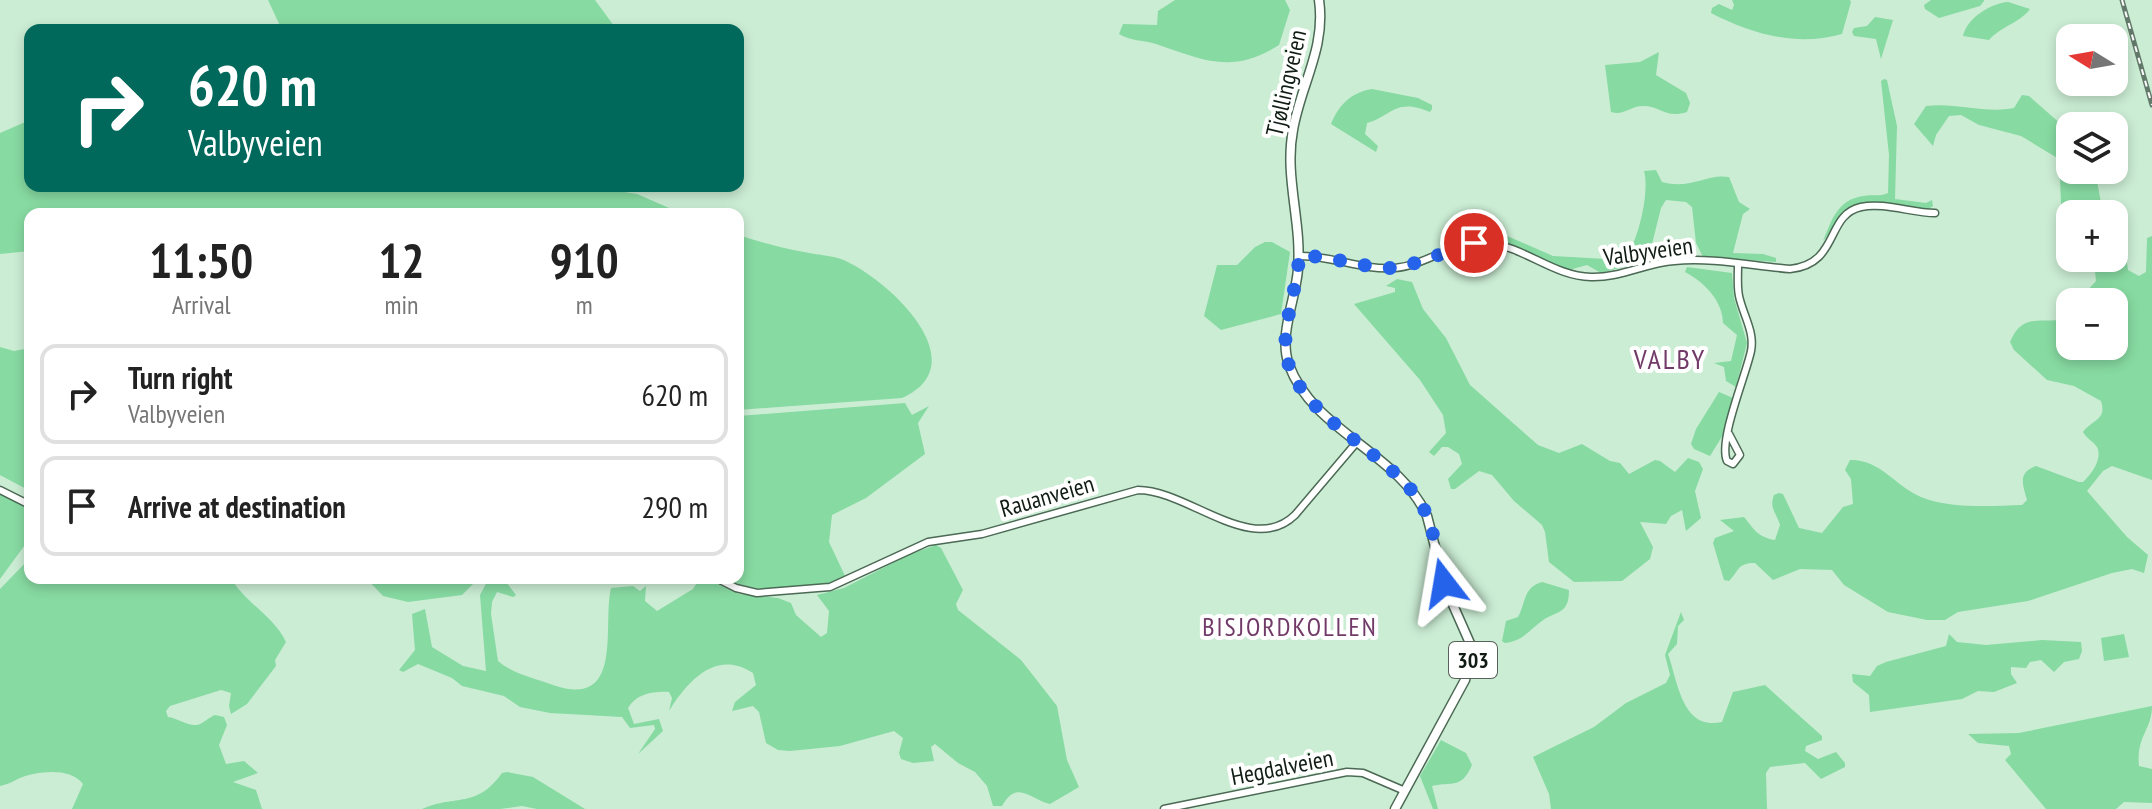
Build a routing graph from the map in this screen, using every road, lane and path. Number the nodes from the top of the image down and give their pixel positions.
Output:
1 (1319, 0) edge
2 (1935, 213) dead end
3 (1299, 256) junction
4 (1738, 265) junction
5 (1729, 434) dead end
6 (1357, 442) junction
7 (0, 490) edge
8 (24, 502) edge
9 (728, 584) edge
10 (1405, 791) junction
11 (1164, 809) edge
12 (1395, 809) edge

1 - 3 main road, Tjøllingveien / 303
2 - 4 street, Valbyveien
3 - 4 street, Valbyveien
3 - 6 main road, Tjøllingveien / 303
4 - 5 street
6 - 9 street, Rauanveien
6 - 10 main road, Tjøllingveien / 303
7 - 8 street
10 - 11 street, Hegdalveien
10 - 12 main road, Tjøllingveien / 303

